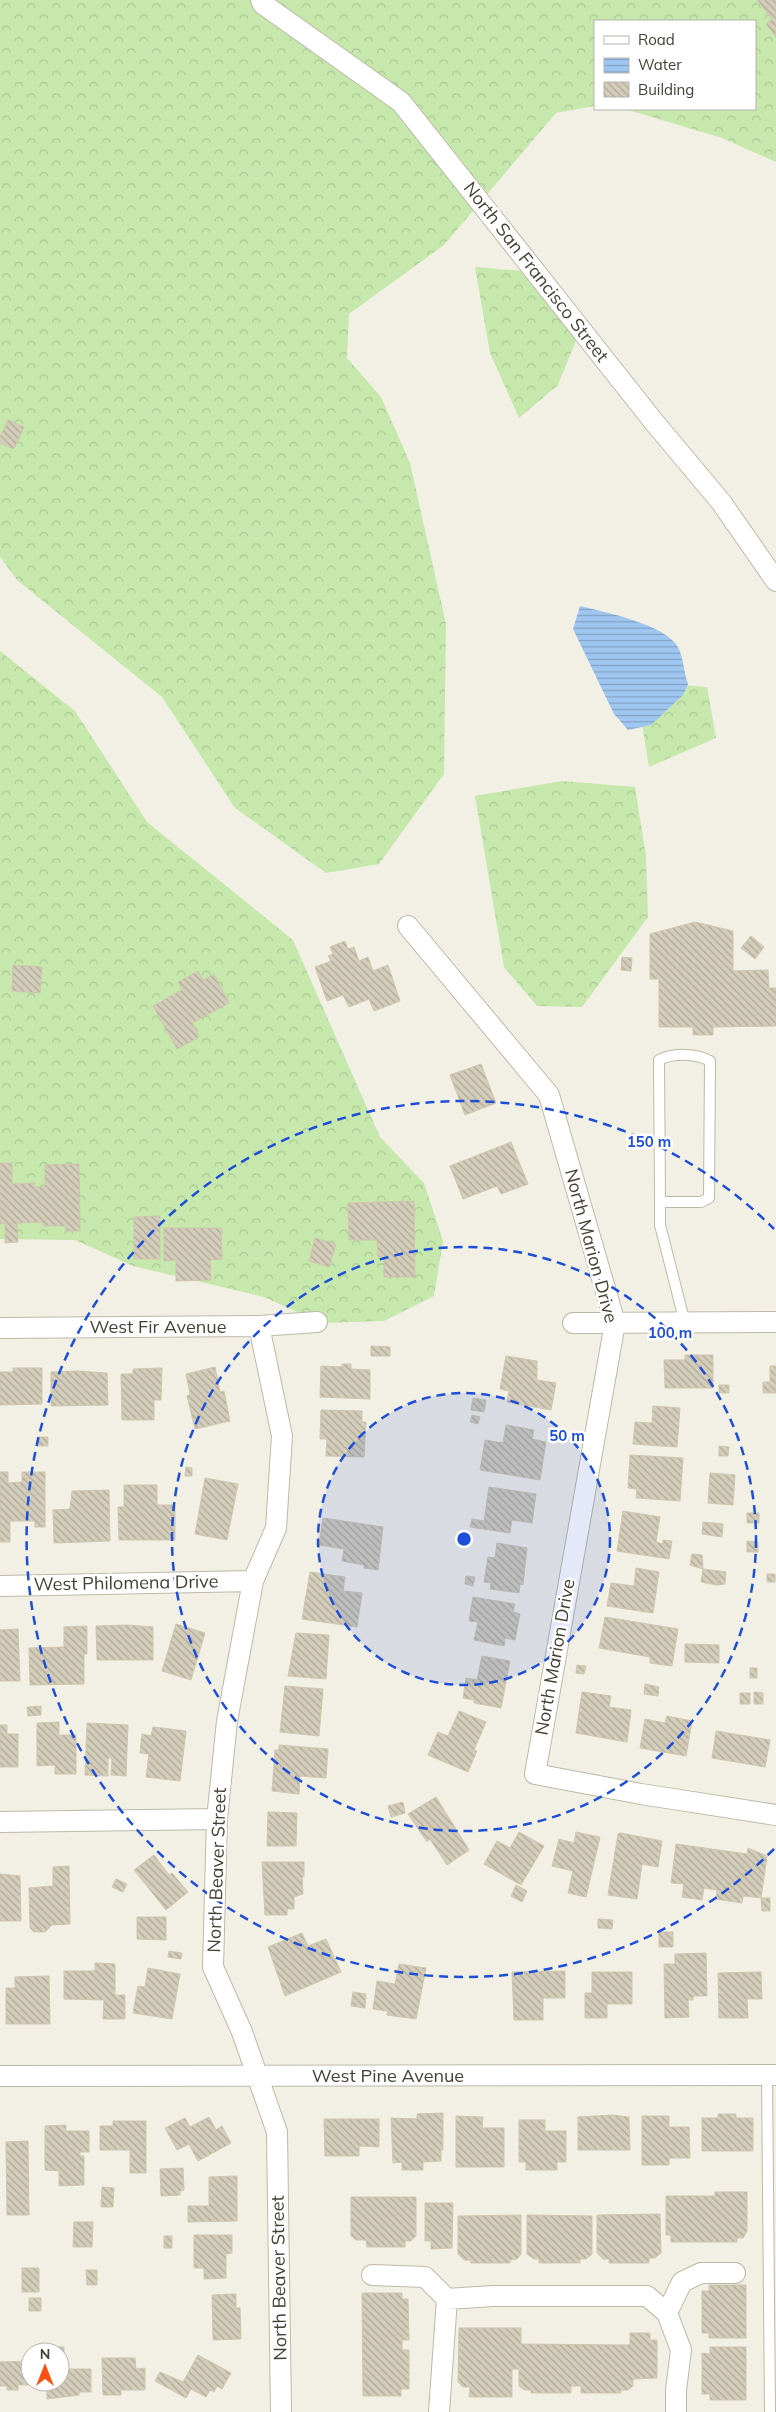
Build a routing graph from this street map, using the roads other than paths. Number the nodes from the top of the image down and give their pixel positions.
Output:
1 (261, 0) edge
2 (776, 581) edge
3 (408, 926) dead end
4 (660, 1202) junction
5 (317, 1322) dead end
6 (776, 1322) edge
7 (573, 1323) dead end
8 (615, 1323) junction
9 (685, 1323) junction
10 (259, 1326) junction
11 (0, 1328) edge
12 (252, 1581) junction
13 (0, 1586) edge
14 (776, 1815) edge
15 (217, 1819) junction
16 (0, 1822) edge
17 (772, 2075) edge
18 (0, 2076) edge
19 (259, 2076) junction
20 (735, 2273) dead end
21 (372, 2276) dead end
22 (447, 2299) junction
23 (667, 2313) junction
24 (281, 2412) edge
25 (439, 2412) edge
26 (676, 2412) edge
27 (770, 2412) edge

1 - 2 street, North San Francisco Street
3 - 8 street, North Marion Drive
4 - 4 lane
4 - 9 lane
5 - 10 street, West Fir Avenue
6 - 9 street
7 - 8 street
8 - 9 street
8 - 14 street, North Marion Drive
10 - 11 street, West Fir Avenue
10 - 12 street, North Beaver Street
12 - 13 street, West Philomena Drive
12 - 15 street, North Beaver Street
15 - 16 street
15 - 19 street, North Beaver Street
17 - 19 street, West Pine Avenue
17 - 27 lane
18 - 19 street, West Pine Avenue
19 - 24 street, North Beaver Street
20 - 23 street
21 - 22 street
22 - 23 street
22 - 25 street
23 - 26 street

